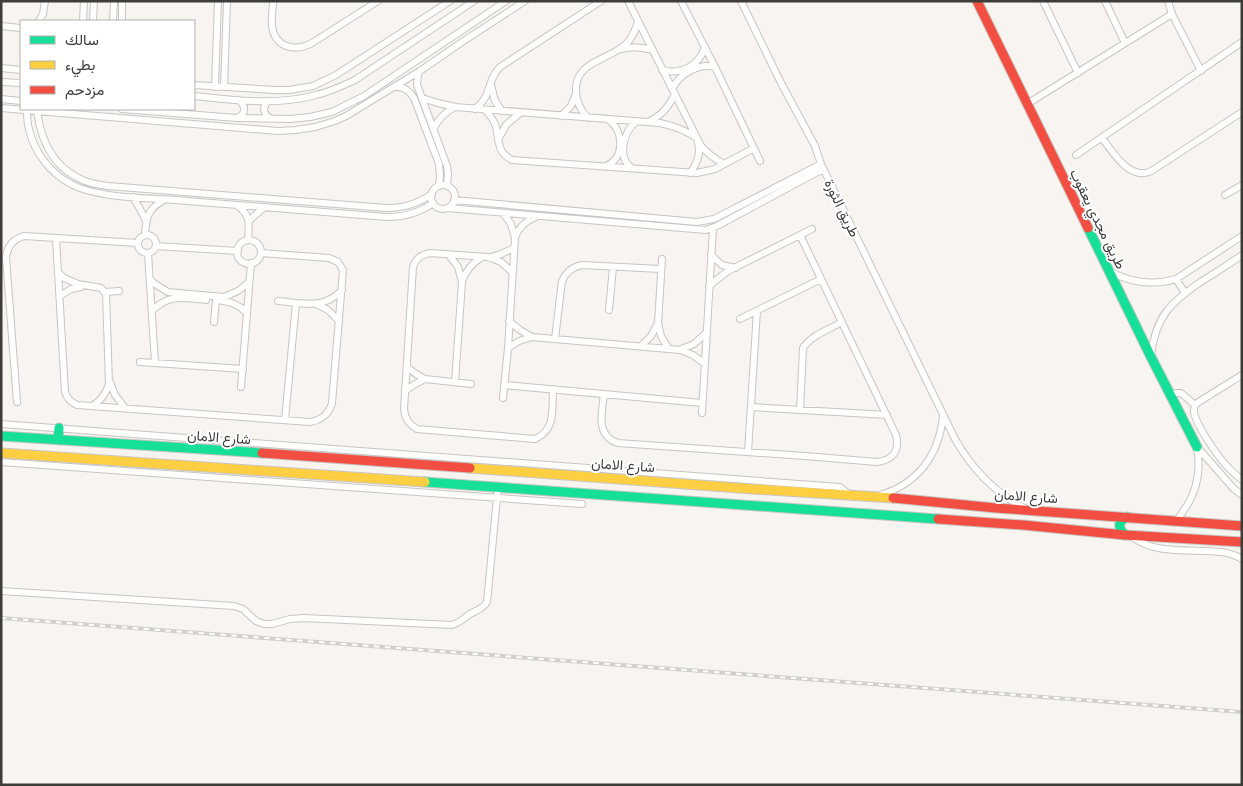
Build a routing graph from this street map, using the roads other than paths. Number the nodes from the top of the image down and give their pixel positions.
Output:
1 (44, 1) edge
2 (114, 1) edge
3 (122, 1) edge
4 (218, 1) edge
5 (227, 1) edge
6 (273, 1) edge
7 (378, 1) edge
8 (450, 1) edge
9 (474, 1) edge
10 (506, 1) edge
11 (525, 1) edge
12 (601, 1) edge
13 (628, 1) edge
14 (681, 1) edge
15 (741, 1) edge
16 (977, 1) edge
17 (1043, 1) edge
18 (1105, 1) edge
19 (1168, 1) edge
20 (84, 2) edge
21 (94, 2) edge
22 (1172, 14) junction
23 (40, 20) edge
24 (83, 20) edge
25 (93, 20) edge
26 (113, 20) edge
27 (122, 20) edge
28 (638, 22) junction
29 (1, 26) edge
30 (20, 28) edge
31 (454, 36) junction
32 (1242, 42) edge
33 (459, 44) junction
34 (1125, 44) junction
35 (704, 47) junction
36 (618, 50) junction
37 (652, 50) junction
38 (715, 67) junction
39 (1, 68) edge
40 (20, 70) edge
41 (662, 70) junction
42 (420, 71) junction
43 (1201, 71) junction
44 (1078, 73) junction
45 (1, 82) edge
46 (491, 82) junction
47 (20, 83) edge
48 (195, 85) edge
49 (215, 87) junction
50 (394, 87) junction
51 (224, 88) junction
52 (673, 91) junction
53 (576, 93) junction
54 (195, 96) edge
55 (364, 96) junction
56 (422, 98) junction
57 (1, 99) edge
58 (240, 100) junction
59 (20, 101) edge
60 (268, 101) junction
61 (369, 103) junction
62 (1027, 104) junction
63 (455, 107) junction
64 (1, 108) edge
65 (20, 109) edge
66 (475, 109) junction
67 (27, 110) edge
68 (135, 110) edge
69 (485, 110) junction
70 (37, 111) junction
71 (502, 111) junction
72 (88, 112) edge
73 (520, 112) junction
74 (1242, 112) edge
75 (561, 116) junction
76 (236, 118) junction
77 (270, 118) junction
78 (588, 118) junction
79 (610, 120) junction
80 (636, 122) junction
81 (647, 123) junction
82 (434, 128) junction
83 (697, 138) junction
84 (1102, 138) junction
85 (498, 141) junction
86 (754, 148) junction
87 (1076, 156) dead end
88 (760, 161) dead end
89 (724, 164) junction
90 (822, 166) junction
91 (605, 167) junction
92 (633, 168) junction
93 (690, 173) junction
94 (1242, 185) edge
95 (439, 186) junction
96 (447, 186) junction
97 (432, 194) junction
98 (1225, 195) dead end
99 (133, 197) junction
100 (164, 200) junction
101 (454, 200) junction
102 (433, 203) junction
103 (237, 205) junction
104 (265, 207) junction
105 (447, 208) junction
106 (503, 213) junction
107 (538, 216) junction
108 (146, 221) junction
109 (249, 221) junction
110 (713, 228) junction
111 (812, 229) dead end
112 (145, 235) junction
113 (800, 235) junction
114 (1242, 236) edge
115 (56, 238) junction
116 (514, 238) junction
117 (248, 240) junction
118 (138, 243) junction
119 (156, 246) junction
120 (514, 248) junction
121 (238, 252) junction
122 (148, 253) junction
123 (261, 253) junction
124 (449, 255) junction
125 (711, 255) junction
126 (1242, 255) edge
127 (485, 257) junction
128 (662, 259) dead end
129 (251, 263) junction
130 (613, 267) junction
131 (736, 268) junction
132 (661, 269) junction
133 (1108, 270) junction
134 (58, 272) junction
135 (512, 272) junction
136 (150, 279) junction
137 (821, 279) junction
138 (1176, 279) junction
139 (249, 282) junction
140 (462, 282) junction
141 (85, 286) junction
142 (709, 287) junction
143 (342, 290) junction
144 (119, 291) dead end
145 (105, 292) junction
146 (1185, 293) junction
147 (60, 296) junction
148 (216, 300) junction
149 (278, 301) dead end
150 (296, 303) junction
151 (314, 304) junction
152 (609, 310) dead end
153 (152, 311) junction
154 (757, 311) junction
155 (247, 313) junction
156 (740, 319) dead end
157 (339, 320) junction
158 (510, 321) junction
159 (214, 322) dead end
160 (842, 322) junction
161 (658, 323) junction
162 (706, 334) junction
163 (532, 337) junction
164 (555, 339) junction
165 (641, 346) junction
166 (508, 348) junction
167 (668, 348) junction
168 (680, 350) junction
169 (1151, 357) junction
170 (140, 362) dead end
171 (155, 363) junction
172 (705, 364) junction
173 (407, 367) junction
174 (243, 370) junction
175 (1242, 375) edge
176 (109, 379) junction
177 (425, 379) junction
178 (455, 382) junction
179 (471, 384) dead end
180 (504, 385) junction
181 (242, 387) dead end
182 (553, 389) junction
183 (405, 392) junction
184 (604, 394) junction
185 (1170, 396) junction
186 (503, 398) dead end
187 (17, 402) dead end
188 (702, 403) junction
189 (1195, 405) junction
190 (92, 406) junction
191 (751, 407) junction
192 (125, 408) junction
193 (800, 410) junction
194 (702, 413) dead end
195 (886, 415) junction
196 (943, 415) junction
197 (285, 420) junction
198 (1, 424) edge
199 (59, 428) junction
200 (1, 436) edge
201 (58, 440) junction
202 (1197, 447) junction
203 (748, 452) junction
204 (1, 453) edge
205 (361, 455) junction
206 (1, 462) edge
207 (401, 463) junction
208 (123, 466) junction
209 (557, 470) junction
210 (212, 472) junction
211 (305, 474) junction
212 (400, 480) junction
213 (1242, 480) edge
214 (304, 484) junction
215 (696, 484) junction
216 (498, 488) junction
217 (739, 488) junction
218 (1242, 495) edge
219 (851, 496) junction
220 (876, 496) junction
221 (497, 498) junction
222 (696, 502) junction
223 (582, 504) dead end
224 (734, 506) junction
225 (1030, 510) junction
226 (1095, 515) junction
227 (1127, 517) junction
228 (1176, 521) junction
229 (1242, 526) edge
230 (1093, 532) junction
231 (1128, 535) junction
232 (1242, 542) edge
233 (1242, 559) edge
234 (1, 591) edge

1 - 23 street
2 - 26 street
3 - 27 street
4 - 49 street
5 - 51 street
6 - 7 street
8 - 51 street
9 - 60 street
10 - 31 street
11 - 33 street
12 - 46 street
13 - 28 street
14 - 35 street
15 - 90 street, طريق الثورة
16 - 62 street, طريق مجدي يعقوب
17 - 44 street
18 - 34 street
19 - 22 street
20 - 21 street
20 - 24 street
21 - 25 street
22 - 34 street
22 - 43 street
28 - 36 street
28 - 37 street
29 - 30 street
31 - 33 street
31 - 55 street
32 - 43 street
33 - 42 street
34 - 44 street
35 - 38 street
35 - 41 street
36 - 37 street
36 - 53 street
37 - 41 street
38 - 52 street
38 - 86 street
39 - 40 street
41 - 52 street
42 - 50 street
42 - 56 street
43 - 84 street
44 - 62 street
45 - 47 street
46 - 66 street
46 - 71 street
48 - 49 street
49 - 51 street
50 - 61 street
50 - 95 street
52 - 81 street
52 - 83 street
53 - 75 street
53 - 78 street
54 - 58 street
55 - 61 street
55 - 77 street
56 - 63 street
56 - 82 street
57 - 59 street
58 - 60 street
58 - 76 street
60 - 77 street
61 - 72 street
62 - 133 street, طريق مجدي يعقوب
63 - 66 street
63 - 82 street
64 - 65 street
66 - 69 street
67 - 70 street
67 - 99 street
68 - 76 street
69 - 71 street
69 - 85 street
70 - 72 street
70 - 97 street
71 - 73 street
73 - 75 street
73 - 85 street
74 - 84 street
75 - 78 street
76 - 77 street
78 - 79 street
79 - 80 street
79 - 91 street
80 - 81 street
80 - 92 street
81 - 83 street
82 - 96 street
83 - 89 street
83 - 93 street
84 - 87 street
85 - 91 street
86 - 88 street
86 - 89 street
89 - 93 street
90 - 101 street
90 - 110 street
90 - 196 street, طريق الثورة
91 - 92 street
92 - 93 street
94 - 98 street
95 - 96 street
95 - 97 street
96 - 101 street
97 - 102 street
99 - 100 street
99 - 108 street
100 - 103 street
100 - 108 street
101 - 105 street
102 - 104 street
102 - 105 street
103 - 104 street
103 - 109 street
104 - 109 street
105 - 106 street
106 - 107 street
106 - 116 street
107 - 110 street
107 - 116 street
108 - 112 street
109 - 117 street
110 - 125 street
111 - 113 street
112 - 118 street
112 - 119 street
113 - 131 street
113 - 137 street
114 - 138 street
115 - 118 street
115 - 134 street
115 - 187 street
116 - 120 street
117 - 121 street
117 - 123 street
118 - 122 street
119 - 121 street
119 - 122 street
120 - 127 street
120 - 135 street
121 - 129 street
122 - 136 street
123 - 129 street
123 - 143 street
124 - 127 street
124 - 140 street
124 - 173 street
125 - 131 street
125 - 142 street
126 - 146 street
127 - 135 street
127 - 140 street
128 - 132 street
129 - 139 street
130 - 132 street
130 - 152 street
130 - 164 street
131 - 142 street
132 - 161 street
133 - 138 street
133 - 169 street, طريق مجدي يعقوب
134 - 141 street
134 - 147 street
135 - 158 street
136 - 139 street
136 - 153 street
137 - 154 street
137 - 160 street
138 - 146 street
139 - 155 street
140 - 178 street
141 - 145 street
141 - 147 street
142 - 162 street
143 - 151 street
143 - 157 street
144 - 145 street
145 - 176 street
146 - 169 street
147 - 190 street
148 - 153 street
148 - 155 street
148 - 159 street
149 - 150 street
150 - 151 street
150 - 197 street
151 - 157 street
153 - 171 street
154 - 156 street
154 - 191 street
155 - 174 street
157 - 197 street
158 - 163 street
158 - 166 street
160 - 193 street
160 - 195 street
161 - 165 street
161 - 167 street
162 - 168 street
162 - 172 street
163 - 164 street
163 - 166 street
164 - 165 street
165 - 167 street
166 - 180 street
167 - 168 street
168 - 172 street
169 - 185 street, طريق مجدي يعقوب
170 - 171 street
171 - 174 street
172 - 188 street
173 - 177 street
173 - 183 street
174 - 181 street
175 - 189 street
176 - 190 street
176 - 192 street
177 - 178 street
177 - 183 street
178 - 179 street
180 - 182 street
180 - 186 street
182 - 183 street
182 - 184 street
184 - 188 street
184 - 203 street
185 - 189 street
185 - 202 street, طريق مجدي يعقوب
188 - 194 street
189 - 213 street
190 - 192 street
191 - 193 street
191 - 203 street
192 - 197 street
193 - 195 street
195 - 203 street
196 - 220 street
196 - 225 street, طريق الثورة
198 - 199 street
199 - 201 street
199 - 205 street
200 - 201 street, شارع الامان
201 - 205 street, شارع الامان
202 - 218 street, طريق مجدي يعقوب
202 - 228 street, طريق مجدي يعقوب
204 - 208 street
205 - 207 street, شارع الامان
205 - 209 street
206 - 208 street
207 - 209 street, شارع الامان
207 - 212 street
208 - 210 street
209 - 215 street, شارع الامان
209 - 219 street
210 - 211 street
210 - 214 street
211 - 212 street
211 - 214 street
212 - 216 street
214 - 221 street
215 - 217 street, شارع الامان
215 - 222 street
216 - 221 street
216 - 222 street
217 - 219 street, شارع الامان
217 - 224 street
219 - 220 street, شارع الامان
220 - 225 street, شارع الامان
221 - 223 street
221 - 234 street
222 - 224 street
224 - 230 street
225 - 226 street, شارع الامان
226 - 227 street, شارع الامان
226 - 230 street
227 - 228 street, شارع الامان
227 - 231 street
228 - 229 street, شارع الامان
230 - 231 street
231 - 232 street
231 - 233 street

